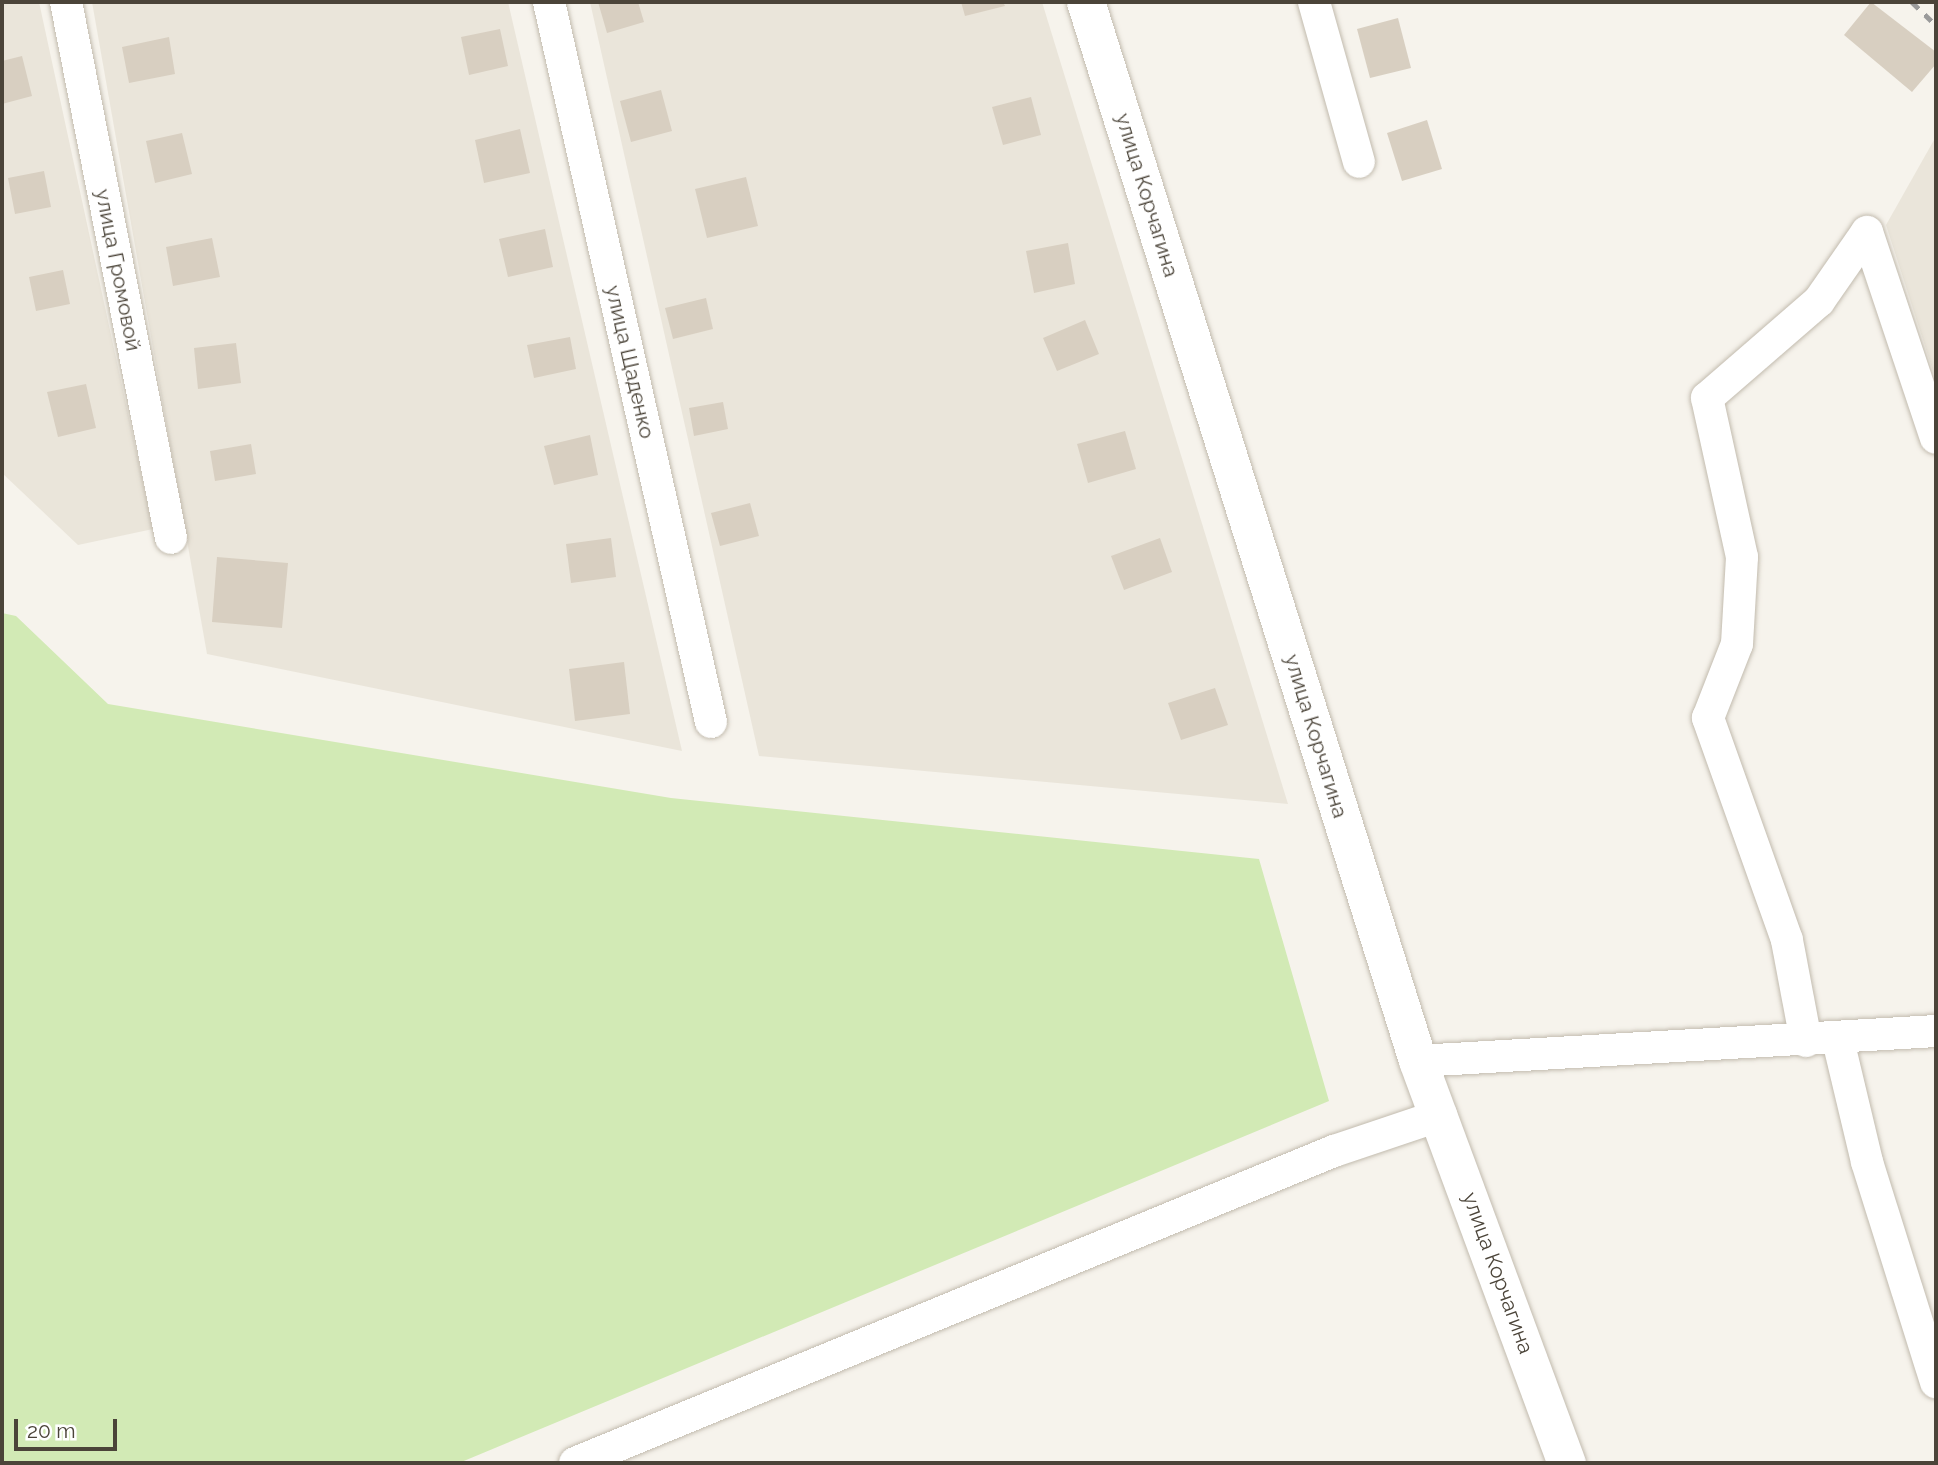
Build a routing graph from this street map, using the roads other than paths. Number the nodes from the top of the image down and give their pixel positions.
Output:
1 (66, 2) edge
2 (549, 2) edge
3 (1086, 2) edge
4 (1314, 2) edge
5 (1359, 162) dead end
6 (1936, 438) edge
7 (171, 538) dead end
8 (711, 722) dead end
9 (1936, 1031) edge
10 (1838, 1040) junction
11 (1806, 1041) junction
12 (1418, 1061) junction
13 (1441, 1115) junction
14 (1936, 1382) edge
15 (575, 1463) edge
16 (1567, 1463) edge

1 - 7 street, улица Громовой
2 - 8 street, улица Щаденко
3 - 12 street, улица Корчагина
4 - 5 street
6 - 11 street
9 - 10 street
10 - 11 street
10 - 14 street
11 - 12 street
12 - 13 street, улица Корчагина
13 - 15 street
13 - 16 street, улица Корчагина

